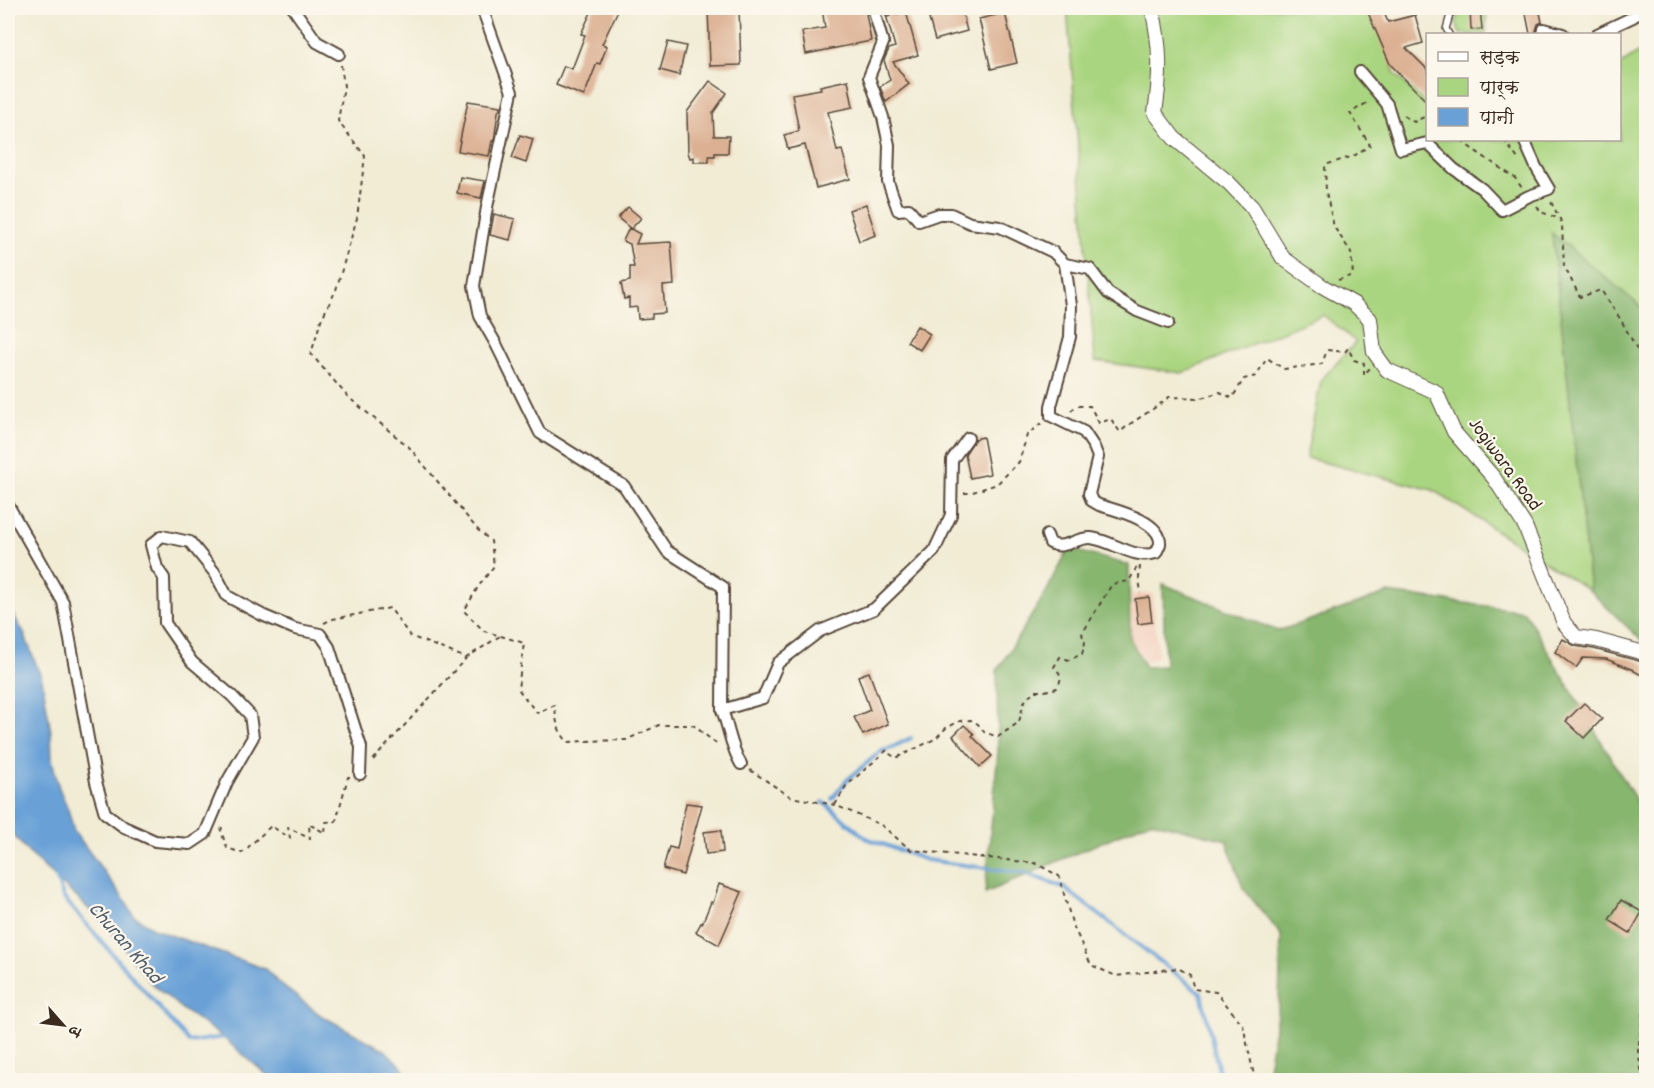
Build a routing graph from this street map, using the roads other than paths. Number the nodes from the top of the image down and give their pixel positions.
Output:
1 (293, 8) edge
2 (482, 8) edge
3 (873, 8) edge
4 (1152, 8) edge
5 (1452, 8) edge
6 (1646, 8) edge
7 (1448, 33) edge
8 (1543, 33) edge
9 (1559, 33) edge
10 (1599, 33) edge
11 (339, 54) road end
12 (1360, 72) dead end
13 (1524, 141) edge
14 (1065, 264) junction
15 (1168, 323) dead end
16 (968, 438) dead end
17 (8, 505) edge
18 (1047, 535) dead end
19 (1647, 655) edge
20 (722, 710) junction
21 (741, 764) road end
22 (360, 774) road end

1 - 11 street
2 - 20 street
3 - 14 street
4 - 19 street, Jogiwara Road
5 - 7 lane
6 - 10 street
8 - 9 street
12 - 13 street
14 - 15 street
14 - 18 street
16 - 20 street
17 - 22 street
20 - 21 street

